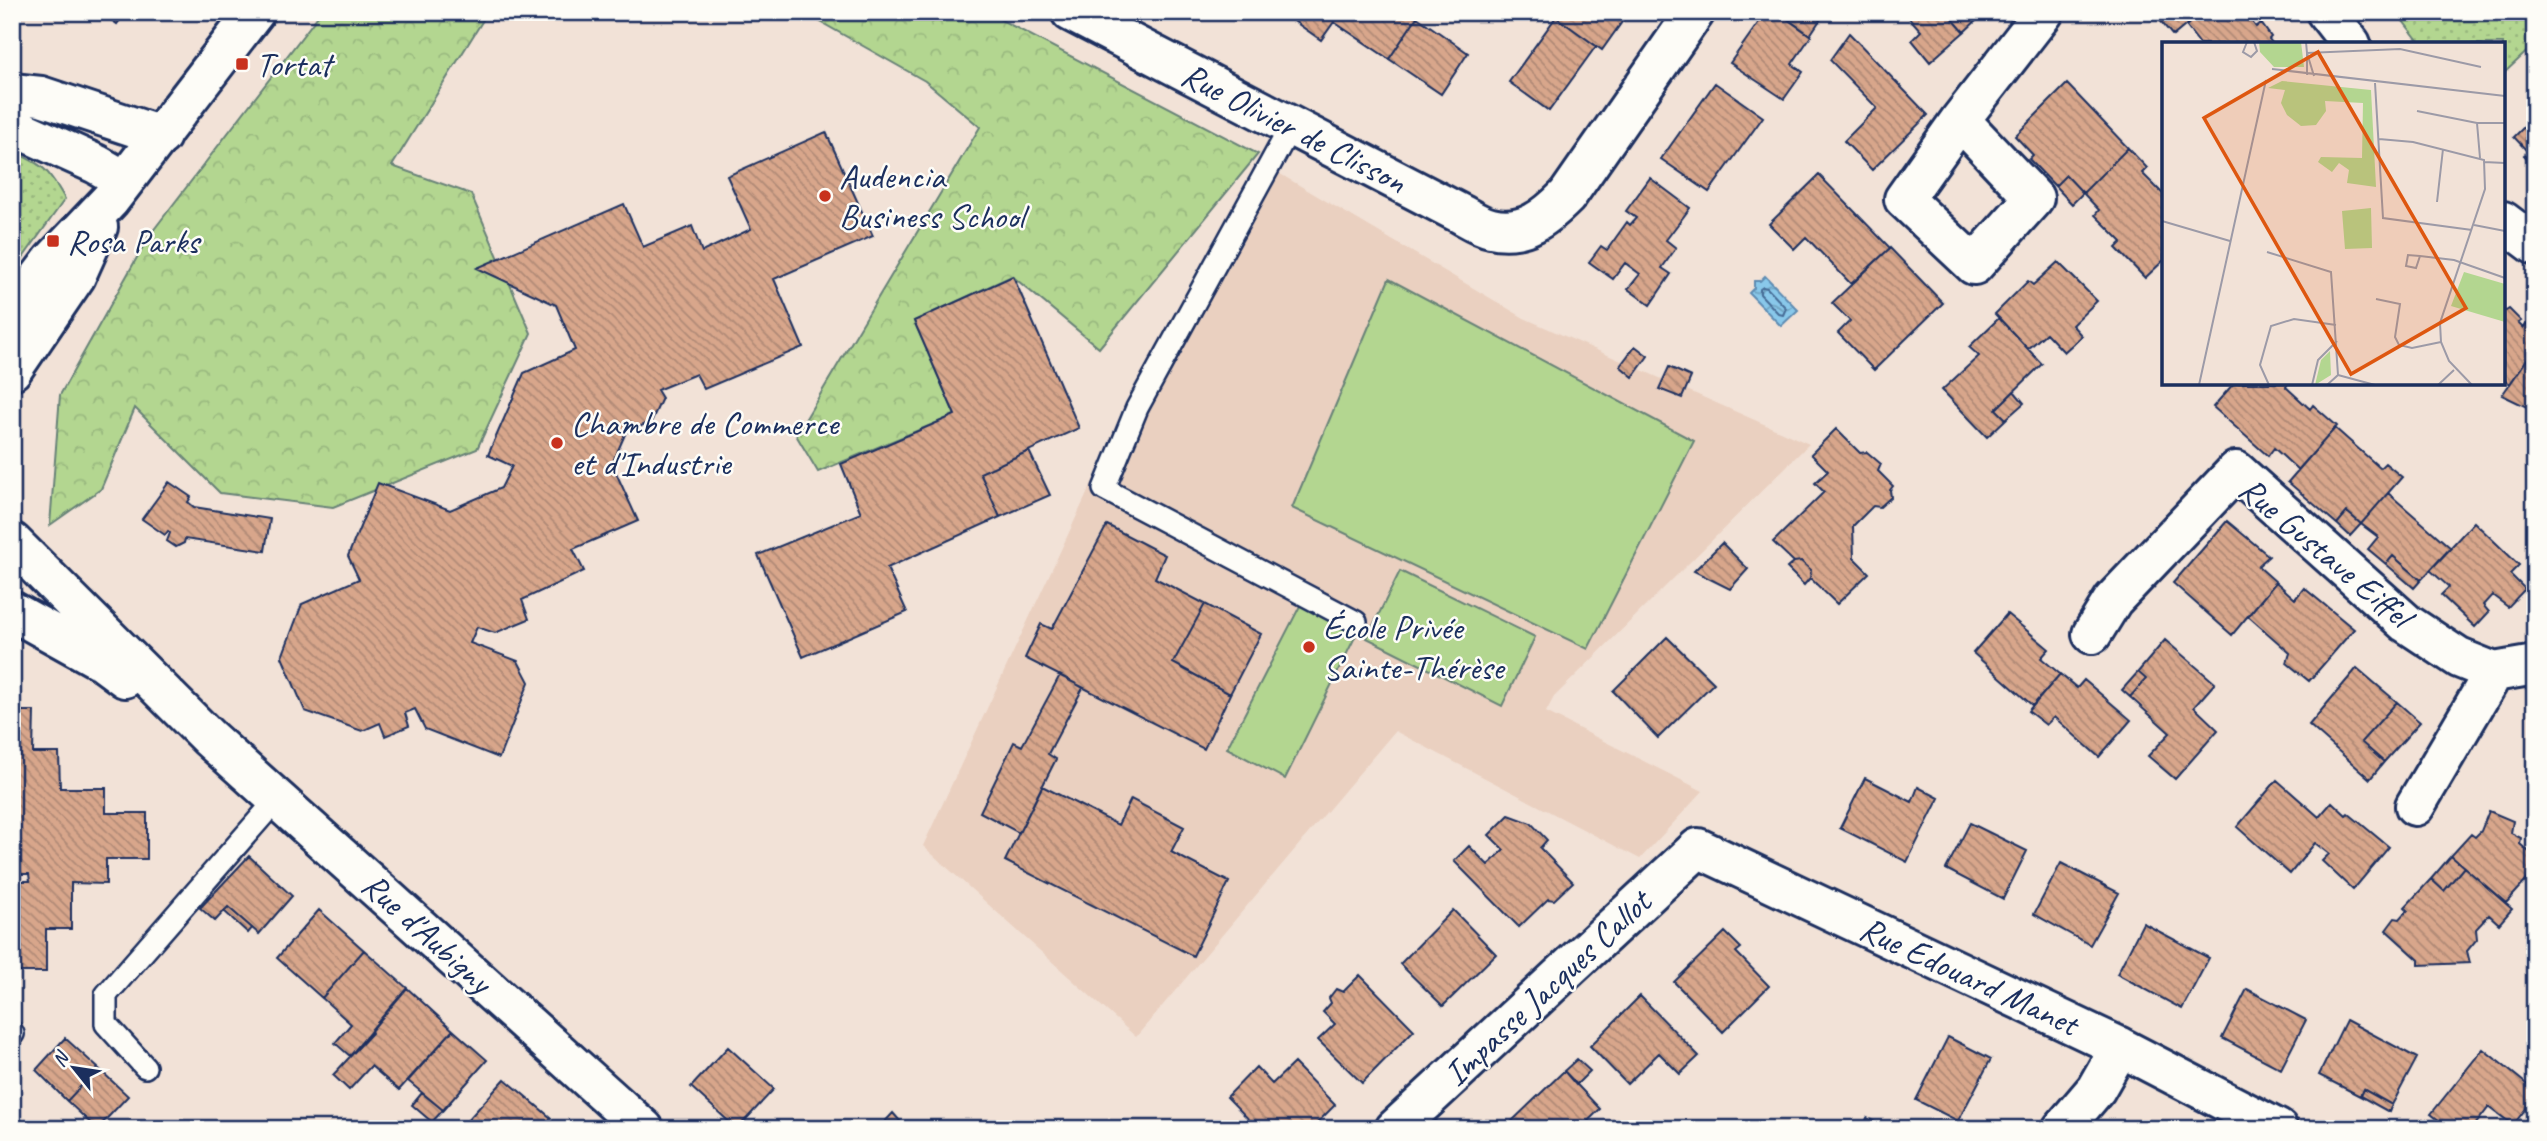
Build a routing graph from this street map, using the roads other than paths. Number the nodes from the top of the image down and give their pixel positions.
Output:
1 (255, 12) edge
2 (1071, 12) edge
3 (1695, 12) edge
4 (2043, 12) edge
5 (2326, 12) edge
6 (2349, 42) edge
7 (12, 93) edge
8 (1960, 120) dead end
9 (12, 124) edge
10 (1291, 126) junction
11 (161, 136) junction
12 (117, 190) junction
13 (2505, 222) edge
14 (2535, 244) edge
15 (12, 314) edge
16 (12, 370) edge
17 (12, 542) edge
18 (12, 611) edge
19 (1356, 622) dead end
20 (2092, 634) dead end
21 (2535, 665) edge
22 (2494, 672) junction
23 (209, 738) junction
24 (277, 799) junction
25 (2415, 806) dead end
26 (1698, 848) joint
27 (2120, 1047) junction
28 (145, 1067) dead end
29 (2240, 1118) edge
30 (644, 1129) edge
31 (1395, 1129) edge
32 (2062, 1129) edge
33 (2278, 1129) edge

1 - 11 street
2 - 10 street, Rue Olivier de Clisson
3 - 10 street, Rue Olivier de Clisson
4 - 8 street
5 - 6 street
7 - 11 street
9 - 12 street
10 - 19 lane
11 - 12 street
12 - 15 street
12 - 16 street
13 - 14 street
17 - 23 street, Rue d'Aubigny
18 - 23 street, Rue d'Aubigny
20 - 22 street, Rue Gustave Eiffel
21 - 22 street
22 - 25 street
23 - 24 street, Rue d'Aubigny
24 - 28 lane
24 - 30 street, Rue d'Aubigny
26 - 27 street, Rue Edouard Manet
26 - 31 street, Impasse Jacques Callot
27 - 29 street, Rue Edouard Manet
27 - 32 street
29 - 33 street, Rue Edouard Manet

